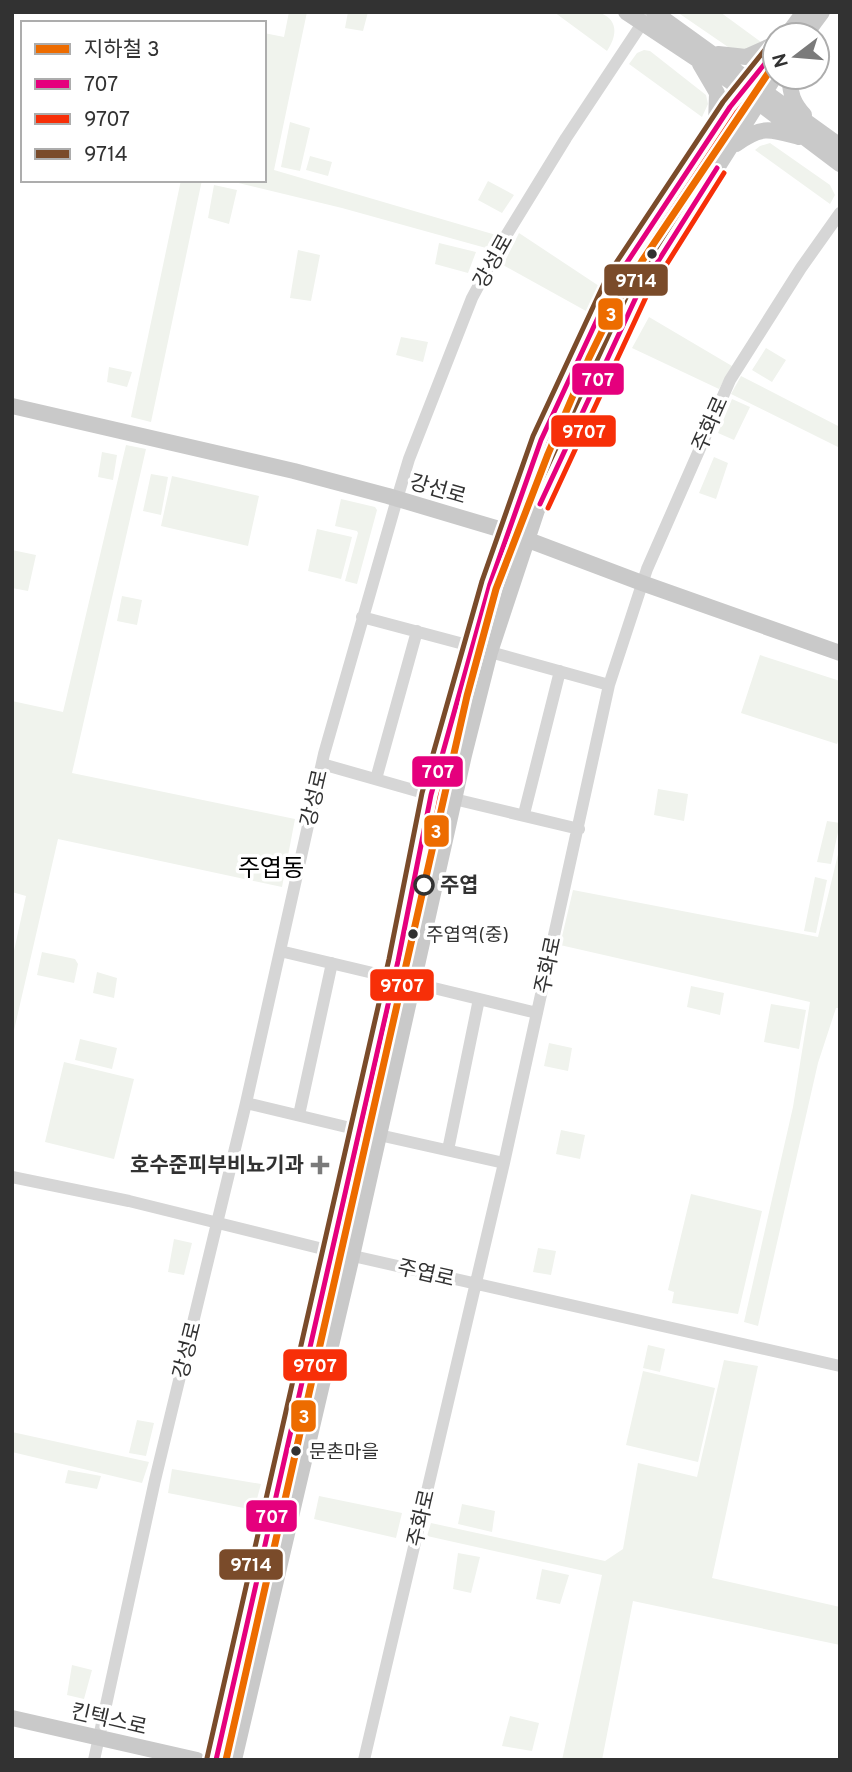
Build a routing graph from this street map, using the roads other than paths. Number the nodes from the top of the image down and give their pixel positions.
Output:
1 (626, 12) edge
2 (649, 16) edge
3 (761, 50) edge
4 (704, 55) junction
5 (761, 68) edge
6 (747, 86) junction
7 (765, 91) edge
8 (791, 91) edge
9 (762, 96) junction
10 (716, 128) junction
11 (809, 132) junction
12 (840, 146) edge
13 (729, 150) junction
14 (840, 164) edge
15 (840, 213) edge
16 (12, 406) edge
17 (397, 499) junction
18 (508, 532) junction
19 (527, 539) junction
20 (642, 583) junction
21 (362, 617) junction
22 (417, 631) junction
23 (471, 646) junction
24 (490, 652) junction
25 (840, 653) edge
26 (560, 671) junction
27 (609, 685) junction
28 (322, 764) junction
29 (376, 779) junction
30 (431, 795) junction
31 (454, 799) junction
32 (524, 814) junction
33 (579, 829) junction
34 (280, 951) junction
35 (332, 963) junction
36 (394, 978) junction
37 (413, 983) junction
38 (479, 999) junction
39 (537, 1013) junction
40 (246, 1103) junction
41 (299, 1115) junction
42 (359, 1130) junction
43 (379, 1135) junction
44 (448, 1150) junction
45 (504, 1163) junction
46 (12, 1177) edge
47 (217, 1224) junction
48 (331, 1251) junction
49 (352, 1256) junction
50 (474, 1284) junction
51 (840, 1366) edge
52 (12, 1718) edge
53 (99, 1738) junction
54 (94, 1760) edge
55 (197, 1760) edge
56 (216, 1760) edge
57 (234, 1760) edge
58 (364, 1760) edge

1 - 2 main road
2 - 4 main road
2 - 17 street, 강성로
3 - 4 main road
4 - 6 main road
4 - 10 main road
5 - 6 main road
6 - 9 main road
6 - 10 main road
7 - 9 main road
8 - 11 main road
9 - 11 main road
9 - 13 main road
10 - 18 main road
11 - 12 main road
11 - 13 main road
11 - 14 main road
13 - 19 main road
15 - 20 street, 주화로
16 - 17 main road, 강선로
17 - 18 main road, 강선로
17 - 21 street, 강성로
18 - 19 main road, 강선로
18 - 23 main road
19 - 20 main road, 강선로
19 - 24 main road
20 - 25 main road, 강선로
20 - 27 street, 주화로
21 - 22 street
21 - 28 street, 강성로
22 - 23 street
22 - 29 street
23 - 30 main road
24 - 26 street
24 - 31 main road
26 - 27 street
26 - 32 street
27 - 33 street, 주화로
28 - 29 street
28 - 34 street, 강성로
29 - 30 street
30 - 36 main road
31 - 32 street
31 - 37 main road
32 - 33 street
33 - 39 street, 주화로
34 - 35 street
34 - 40 street, 강성로
35 - 36 street
35 - 41 street
36 - 42 main road
37 - 38 street
37 - 43 main road
38 - 39 street
38 - 44 street
39 - 45 street, 주화로
40 - 41 street
40 - 47 street, 강성로
41 - 42 street
42 - 48 main road
43 - 44 street
43 - 49 main road
44 - 45 street
45 - 50 street, 주화로
46 - 47 street, 주엽로
47 - 48 street, 주엽로
47 - 53 street, 강성로
48 - 49 street, 주엽로
48 - 56 main road
49 - 50 street, 주엽로
49 - 57 main road
50 - 51 street, 주엽로
50 - 58 street, 주화로
52 - 53 main road, 킨텍스로
53 - 54 street, 강성로
53 - 55 main road, 킨텍스로

